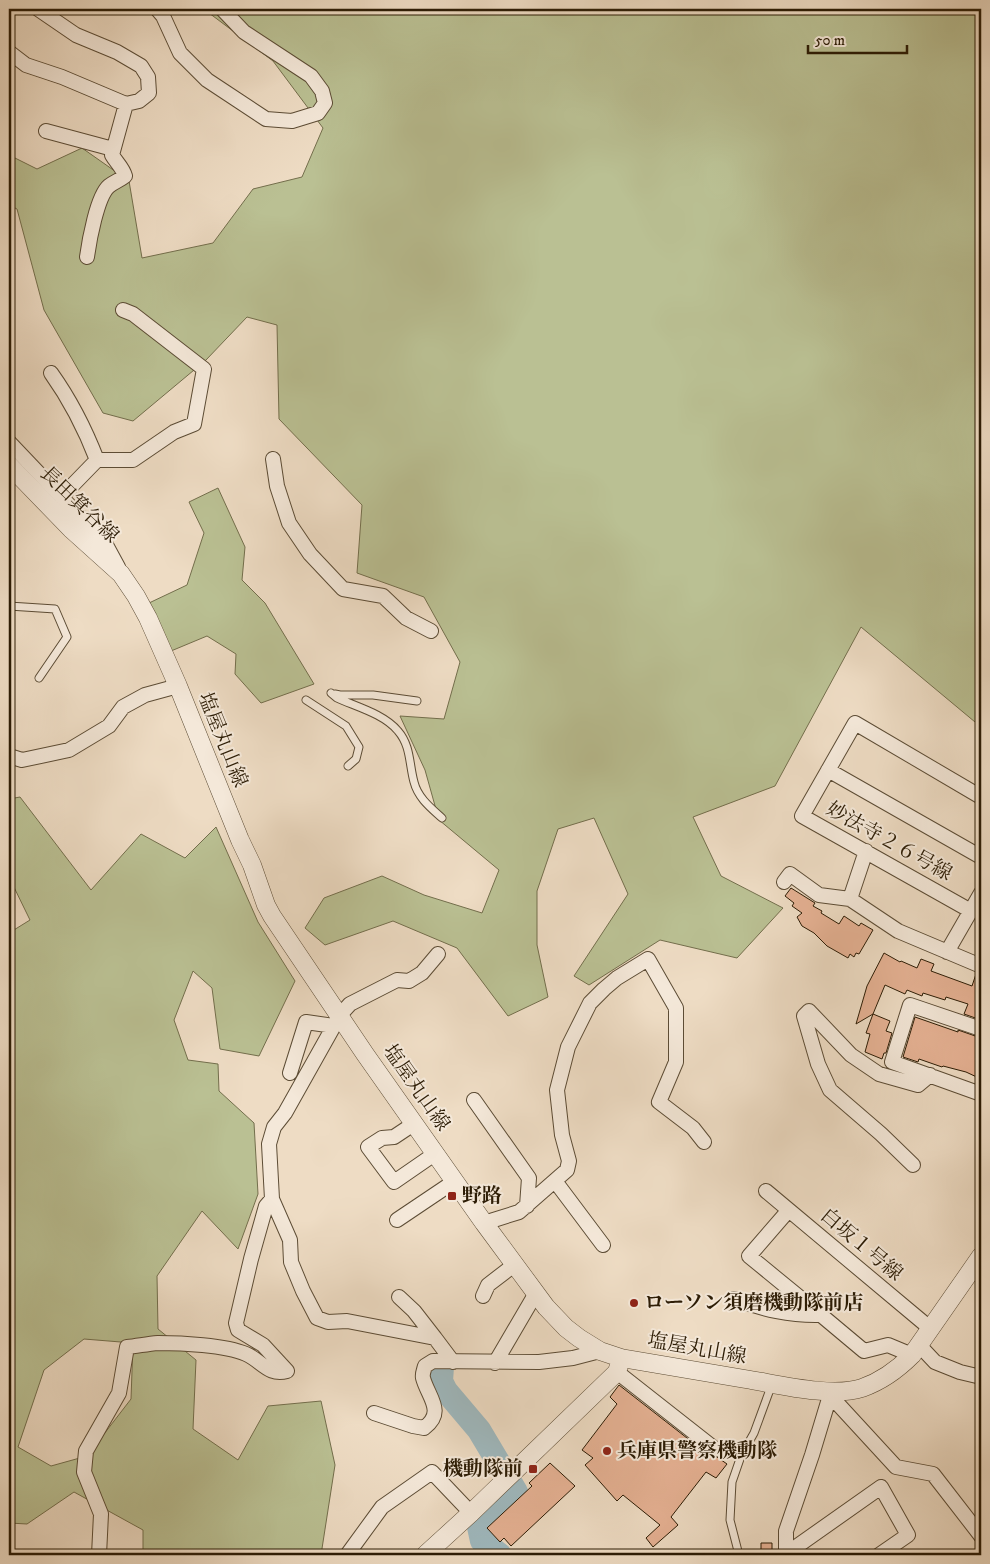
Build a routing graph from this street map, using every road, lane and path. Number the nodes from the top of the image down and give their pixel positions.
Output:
1 (38, 9) edge
2 (157, 9) edge
3 (222, 9) edge
4 (9, 52) edge
5 (126, 104) junction
6 (46, 131) dead end
7 (113, 150) junction
8 (87, 257) dead end
9 (124, 310) dead end
10 (51, 373) dead end
11 (9, 442) edge
12 (273, 459) dead end
13 (97, 460) junction
14 (9, 465) edge
15 (61, 497) junction
16 (122, 574) junction
17 (9, 606) edge
18 (431, 632) dead end
19 (39, 678) dead end
20 (178, 686) junction
21 (306, 700) dead end
22 (417, 701) dead end
23 (15, 758) edge
24 (348, 766) dead end
25 (828, 770) junction
26 (981, 797) edge
27 (442, 818) dead end
28 (866, 852) junction
29 (981, 857) edge
30 (784, 882) dead end
31 (981, 894) edge
32 (850, 899) junction
33 (971, 911) junction
34 (947, 952) junction
35 (438, 954) dead end
36 (981, 966) edge
37 (337, 1020) junction
38 (981, 1029) edge
39 (290, 1073) dead end
40 (930, 1075) junction
41 (981, 1094) edge
42 (474, 1100) dead end
43 (415, 1123) junction
44 (704, 1142) dead end
45 (436, 1153) junction
46 (913, 1165) dead end
47 (455, 1181) junction
48 (555, 1181) junction
49 (766, 1191) dead end
50 (272, 1198) junction
51 (527, 1206) junction
52 (788, 1211) junction
53 (397, 1220) dead end
54 (484, 1223) junction
55 (603, 1245) dead end
56 (981, 1256) edge
57 (514, 1265) junction
58 (536, 1293) junction
59 (483, 1296) dead end
60 (399, 1297) dead end
61 (734, 1299) dead end
62 (821, 1315) junction
63 (931, 1329) junction
64 (435, 1338) junction
65 (916, 1350) junction
66 (600, 1351) junction
67 (453, 1362) junction
68 (495, 1363) junction
69 (619, 1365) junction
70 (981, 1377) edge
71 (772, 1384) junction
72 (831, 1392) junction
73 (374, 1413) dead end
74 (715, 1449) dead end
75 (471, 1513) junction
76 (981, 1536) edge
77 (100, 1555) edge
78 (347, 1555) edge
79 (425, 1555) edge
80 (739, 1555) edge
81 (786, 1555) edge
82 (879, 1555) edge

1 - 5 street
2 - 3 street
4 - 5 street
5 - 7 street
6 - 7 street
7 - 8 street
9 - 13 street
10 - 13 street
11 - 15 street, 塩屋丸山線
12 - 18 street
13 - 15 street
14 - 16 street, 長田箕谷線
15 - 16 street, 塩屋丸山線
16 - 20 street, 塩屋丸山線
17 - 19 lane
20 - 23 street
20 - 37 street, 塩屋丸山線
21 - 24 lane
22 - 27 lane
25 - 26 street, 妙法寺２６号線
25 - 28 street, 妙法寺２６号線
25 - 29 street
28 - 32 street
28 - 33 street, 妙法寺２６号線
30 - 32 street
31 - 33 street
32 - 34 street
33 - 34 street
34 - 36 street
35 - 37 street
37 - 39 street
37 - 43 street, 塩屋丸山線
37 - 50 street
38 - 40 street
40 - 41 street
40 - 46 street
42 - 51 street
43 - 45 street, 塩屋丸山線
43 - 45 street
44 - 48 street
45 - 47 street, 塩屋丸山線
47 - 53 street
47 - 54 street, 塩屋丸山線
48 - 51 street
48 - 55 street
49 - 52 street, 白坂１号線
50 - 64 street
50 - 77 street
51 - 54 street
52 - 62 street
52 - 63 street, 白坂１号線
54 - 57 street, 塩屋丸山線
56 - 63 street, 塩屋丸山線
57 - 58 street, 塩屋丸山線
57 - 59 street
58 - 66 street, 塩屋丸山線
58 - 68 street
60 - 64 street
61 - 62 street
62 - 65 street
63 - 65 street, 塩屋丸山線
64 - 67 street
65 - 70 street
65 - 72 street, 塩屋丸山線
66 - 68 street
66 - 69 street, 塩屋丸山線
67 - 68 street
67 - 73 street
69 - 71 street, 塩屋丸山線
69 - 74 street
69 - 75 street
71 - 72 street, 塩屋丸山線
71 - 80 lane
72 - 76 street
72 - 81 street
75 - 78 street
75 - 79 street
81 - 82 street

